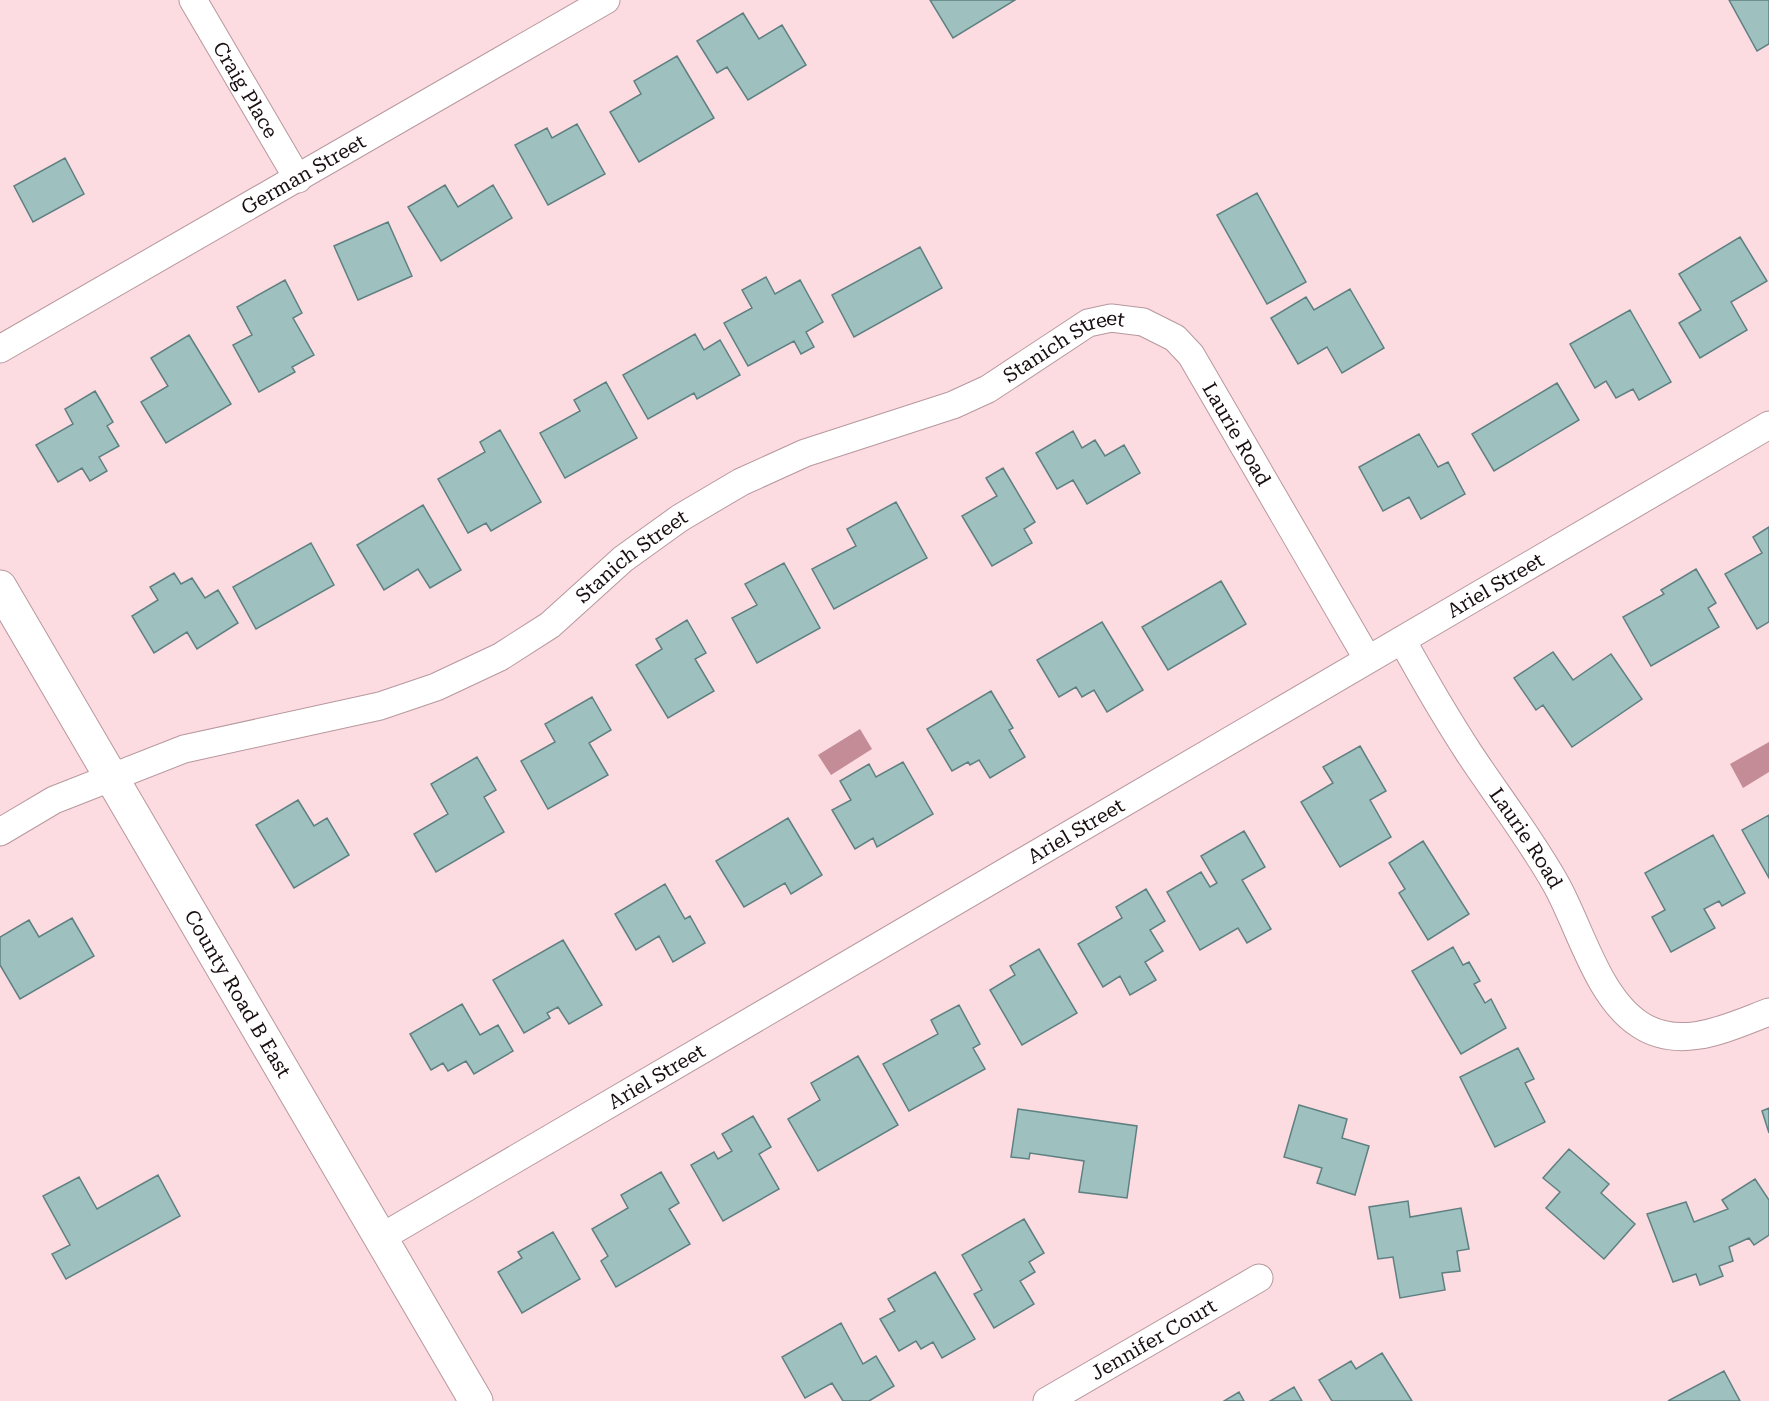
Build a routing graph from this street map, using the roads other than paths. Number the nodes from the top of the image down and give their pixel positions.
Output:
1 (194, 0) edge
2 (606, 0) edge
3 (298, 180) junction
4 (1143, 322) joint
5 (0, 349) edge
6 (1769, 425) edge
7 (0, 587) edge
8 (1402, 640) junction
9 (1367, 658) junction
10 (112, 776) junction
11 (0, 832) edge
12 (1769, 1012) edge
13 (382, 1237) junction
14 (1259, 1278) dead end
15 (476, 1401) edge
16 (1047, 1401) edge

1 - 3 street, Craig Place
2 - 3 street, German Street
3 - 5 street, German Street
4 - 9 street, Laurie Road
4 - 10 street, Stanich Street
6 - 8 street, Ariel Street
7 - 10 street, County Road B East
8 - 9 street, Ariel Street
8 - 12 street, Laurie Road
9 - 13 street, Ariel Street
10 - 11 street, Stanich Street
10 - 13 street, County Road B East
13 - 15 street, County Road B East
14 - 16 street, Jennifer Court

